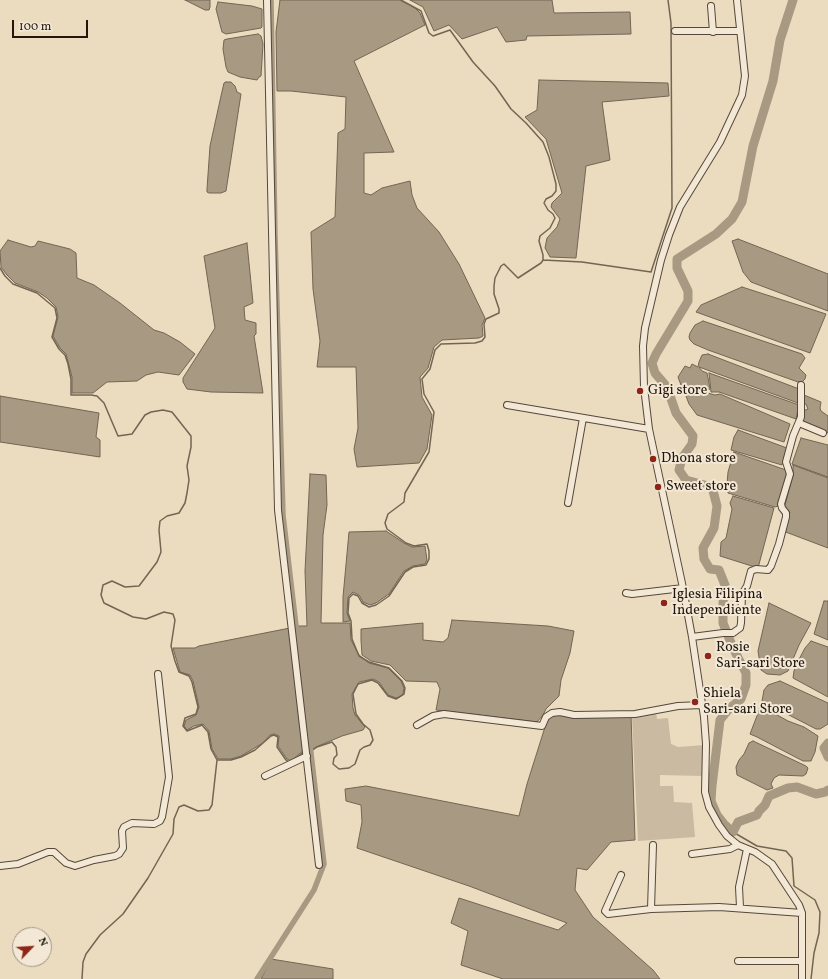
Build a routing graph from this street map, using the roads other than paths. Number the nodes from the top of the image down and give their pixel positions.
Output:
1 (268, 0) edge
2 (737, 0) edge
3 (711, 6) dead end
4 (675, 31) dead end
5 (740, 31) junction
6 (713, 32) junction
7 (801, 385) dead end
8 (507, 404) dead end
9 (583, 418) junction
10 (799, 423) junction
11 (649, 429) junction
12 (823, 433) dead end
13 (568, 503) dead end
14 (683, 588) junction
15 (626, 593) dead end
16 (692, 637) junction
17 (158, 674) dead end
18 (702, 706) junction
19 (417, 725) dead end
20 (307, 752) junction
21 (265, 776) dead end
22 (738, 844) junction
23 (653, 845) dead end
24 (747, 849) junction
25 (692, 854) dead end
26 (319, 865) dead end
27 (0, 866) edge
28 (621, 875) dead end
29 (740, 907) junction
30 (652, 909) junction
31 (802, 913) junction
32 (738, 961) dead end
33 (802, 961) junction
34 (802, 979) edge

1 - 20 street
2 - 5 street
3 - 6 street
4 - 6 street
5 - 6 street
5 - 11 street
7 - 10 street
8 - 9 street
9 - 11 street
9 - 13 street
10 - 12 street
10 - 16 street
11 - 14 street
14 - 15 street
14 - 16 street
16 - 18 street
17 - 27 street
18 - 19 street
18 - 22 street
20 - 21 street
20 - 26 street
22 - 24 street
22 - 25 street
23 - 30 street
24 - 29 street
24 - 31 street
28 - 30 street
29 - 30 street
29 - 31 street
31 - 33 street
32 - 33 street
33 - 34 street

